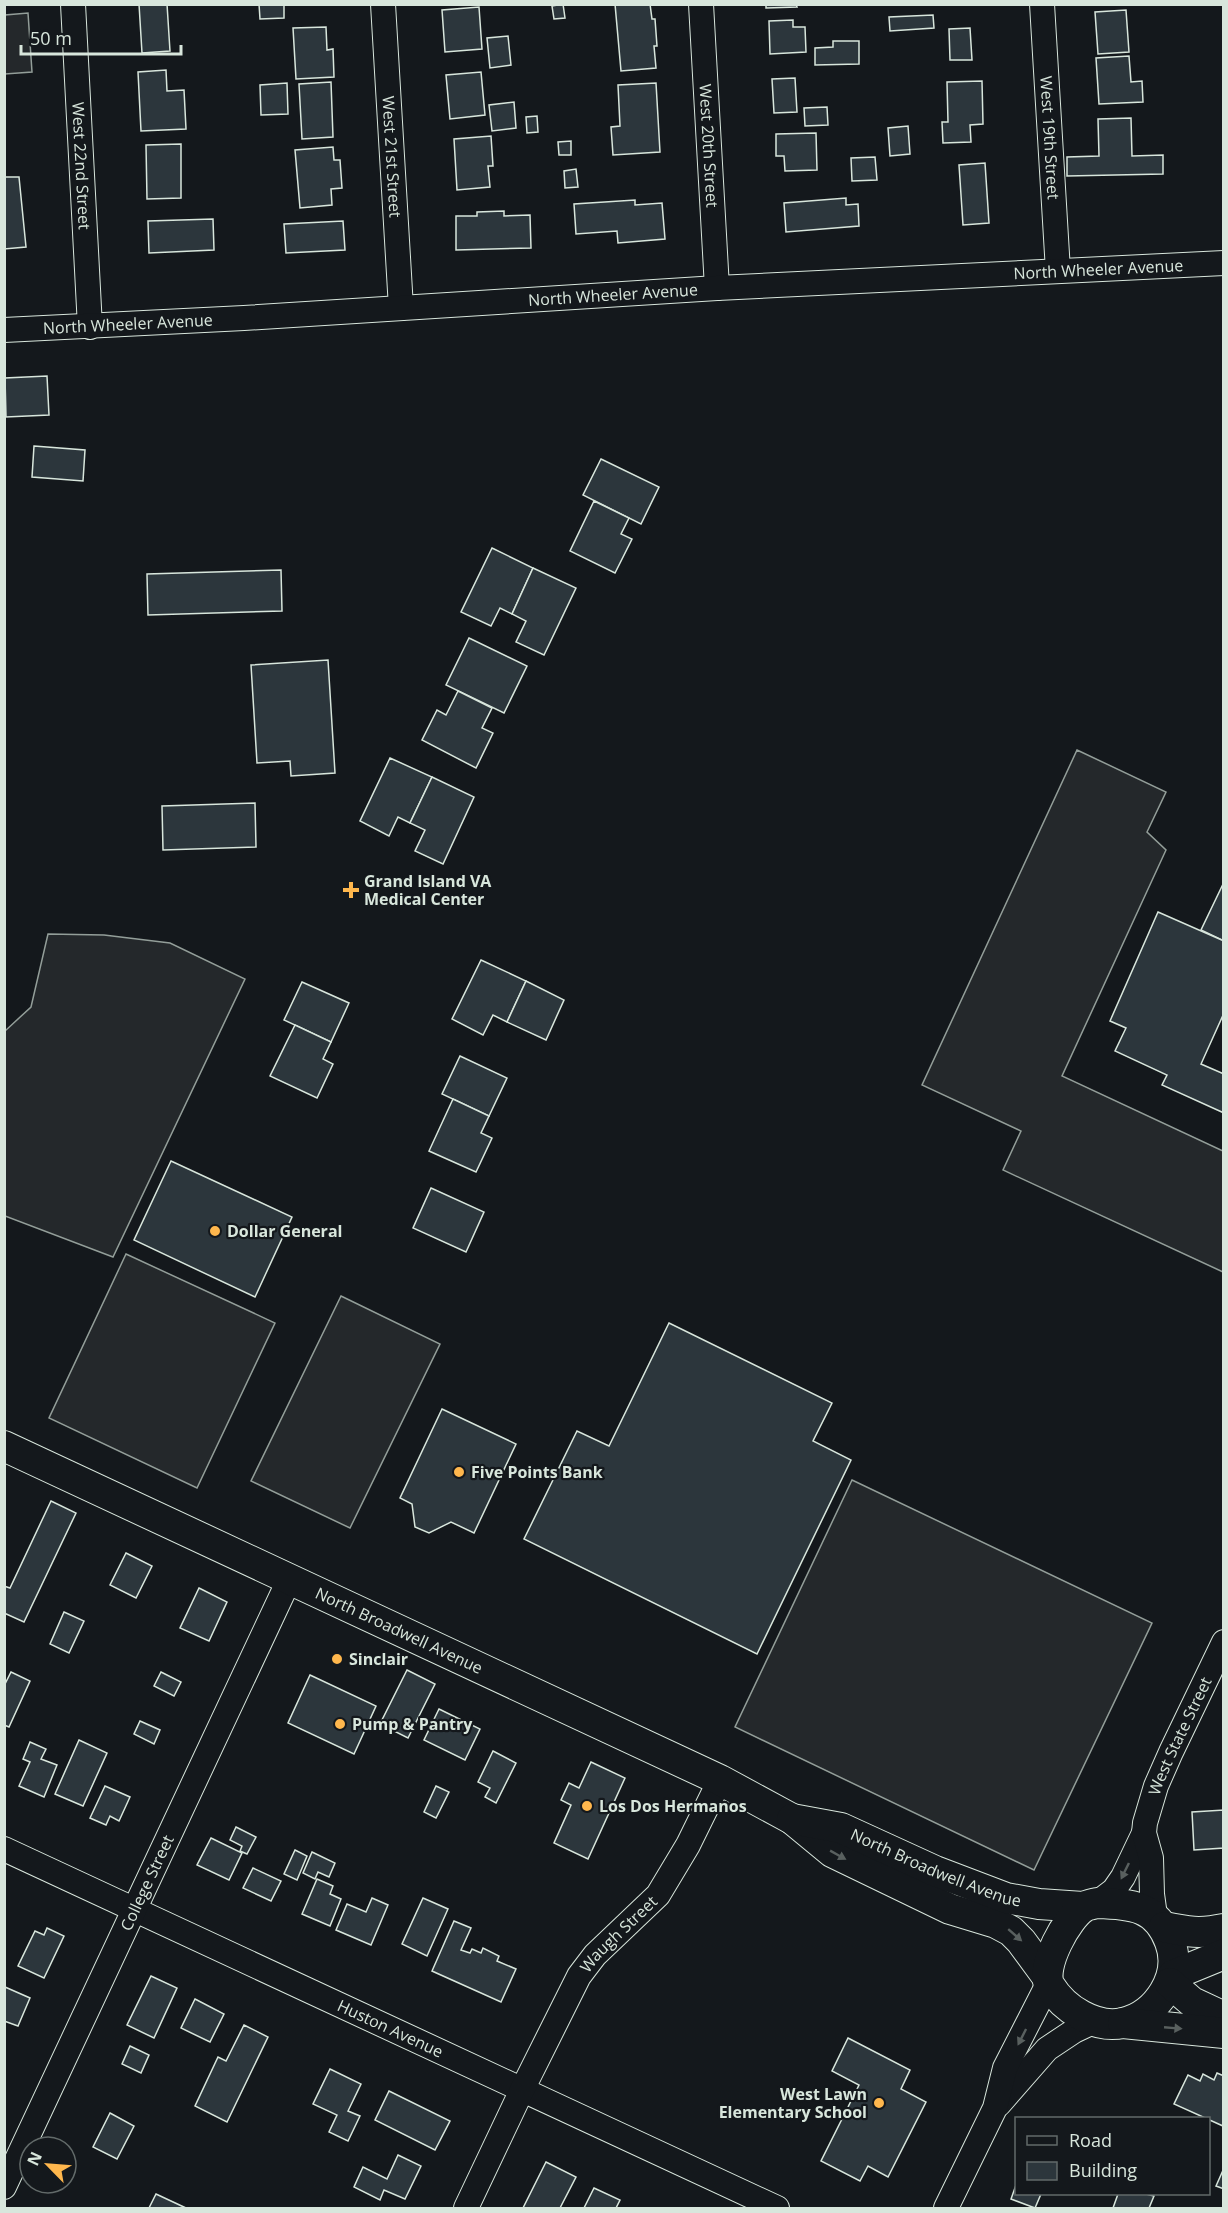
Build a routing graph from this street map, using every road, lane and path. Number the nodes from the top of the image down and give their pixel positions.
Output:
1 (73, 4) edge
2 (383, 4) edge
3 (701, 4) edge
4 (1042, 4) edge
5 (1224, 263) edge
6 (1058, 271) junction
7 (717, 288) junction
8 (401, 308) junction
9 (90, 327) junction
10 (4, 330) edge
11 (4, 1446) edge
12 (290, 1580) junction
13 (1224, 1642) edge
14 (720, 1780) junction
15 (792, 1819) junction
16 (1144, 1833) junction
17 (4, 1849) edge
18 (1090, 1905) junction
19 (135, 1910) junction
20 (1160, 1921) junction
21 (1224, 1929) edge
22 (1224, 1954) edge
23 (1171, 1979) junction
24 (1047, 1980) junction
25 (1224, 2017) edge
26 (1109, 2022) junction
27 (1224, 2033) edge
28 (522, 2090) junction
29 (995, 2108) junction
30 (4, 2187) edge
31 (466, 2208) edge
32 (777, 2208) edge
33 (946, 2208) edge

1 - 9 street, West 22nd Street
2 - 8 street, West 21st Street
3 - 7 street, West 20th Street
4 - 6 street, West 19th Street
5 - 6 street, North Wheeler Avenue
6 - 7 street, North Wheeler Avenue
7 - 8 street, North Wheeler Avenue
8 - 9 street, North Wheeler Avenue
9 - 10 street, North Wheeler Avenue
11 - 12 main road, North Broadwell Avenue
12 - 14 main road, North Broadwell Avenue
12 - 19 street, College Street
13 - 16 street, West State Street
14 - 15 main road, North Broadwell Avenue
14 - 28 street, Waugh Street
15 - 18 main road, North Broadwell Avenue
15 -> 24 main road, North Broadwell Avenue
16 -> 18 street, West State Street
16 - 20 street, West State Street
17 - 19 street, Huston Avenue
18 - 20 main road
18 - 24 main road
19 - 28 street, Huston Avenue
19 - 30 street, College Street
20 - 21 main road
20 - 23 main road
22 - 23 main road
23 - 25 main road
23 - 26 main road
24 - 26 main road
24 -> 29 street
26 -> 27 main road
26 - 29 street
28 - 31 street, Waugh Street
28 - 32 street, Huston Avenue
29 - 33 street

